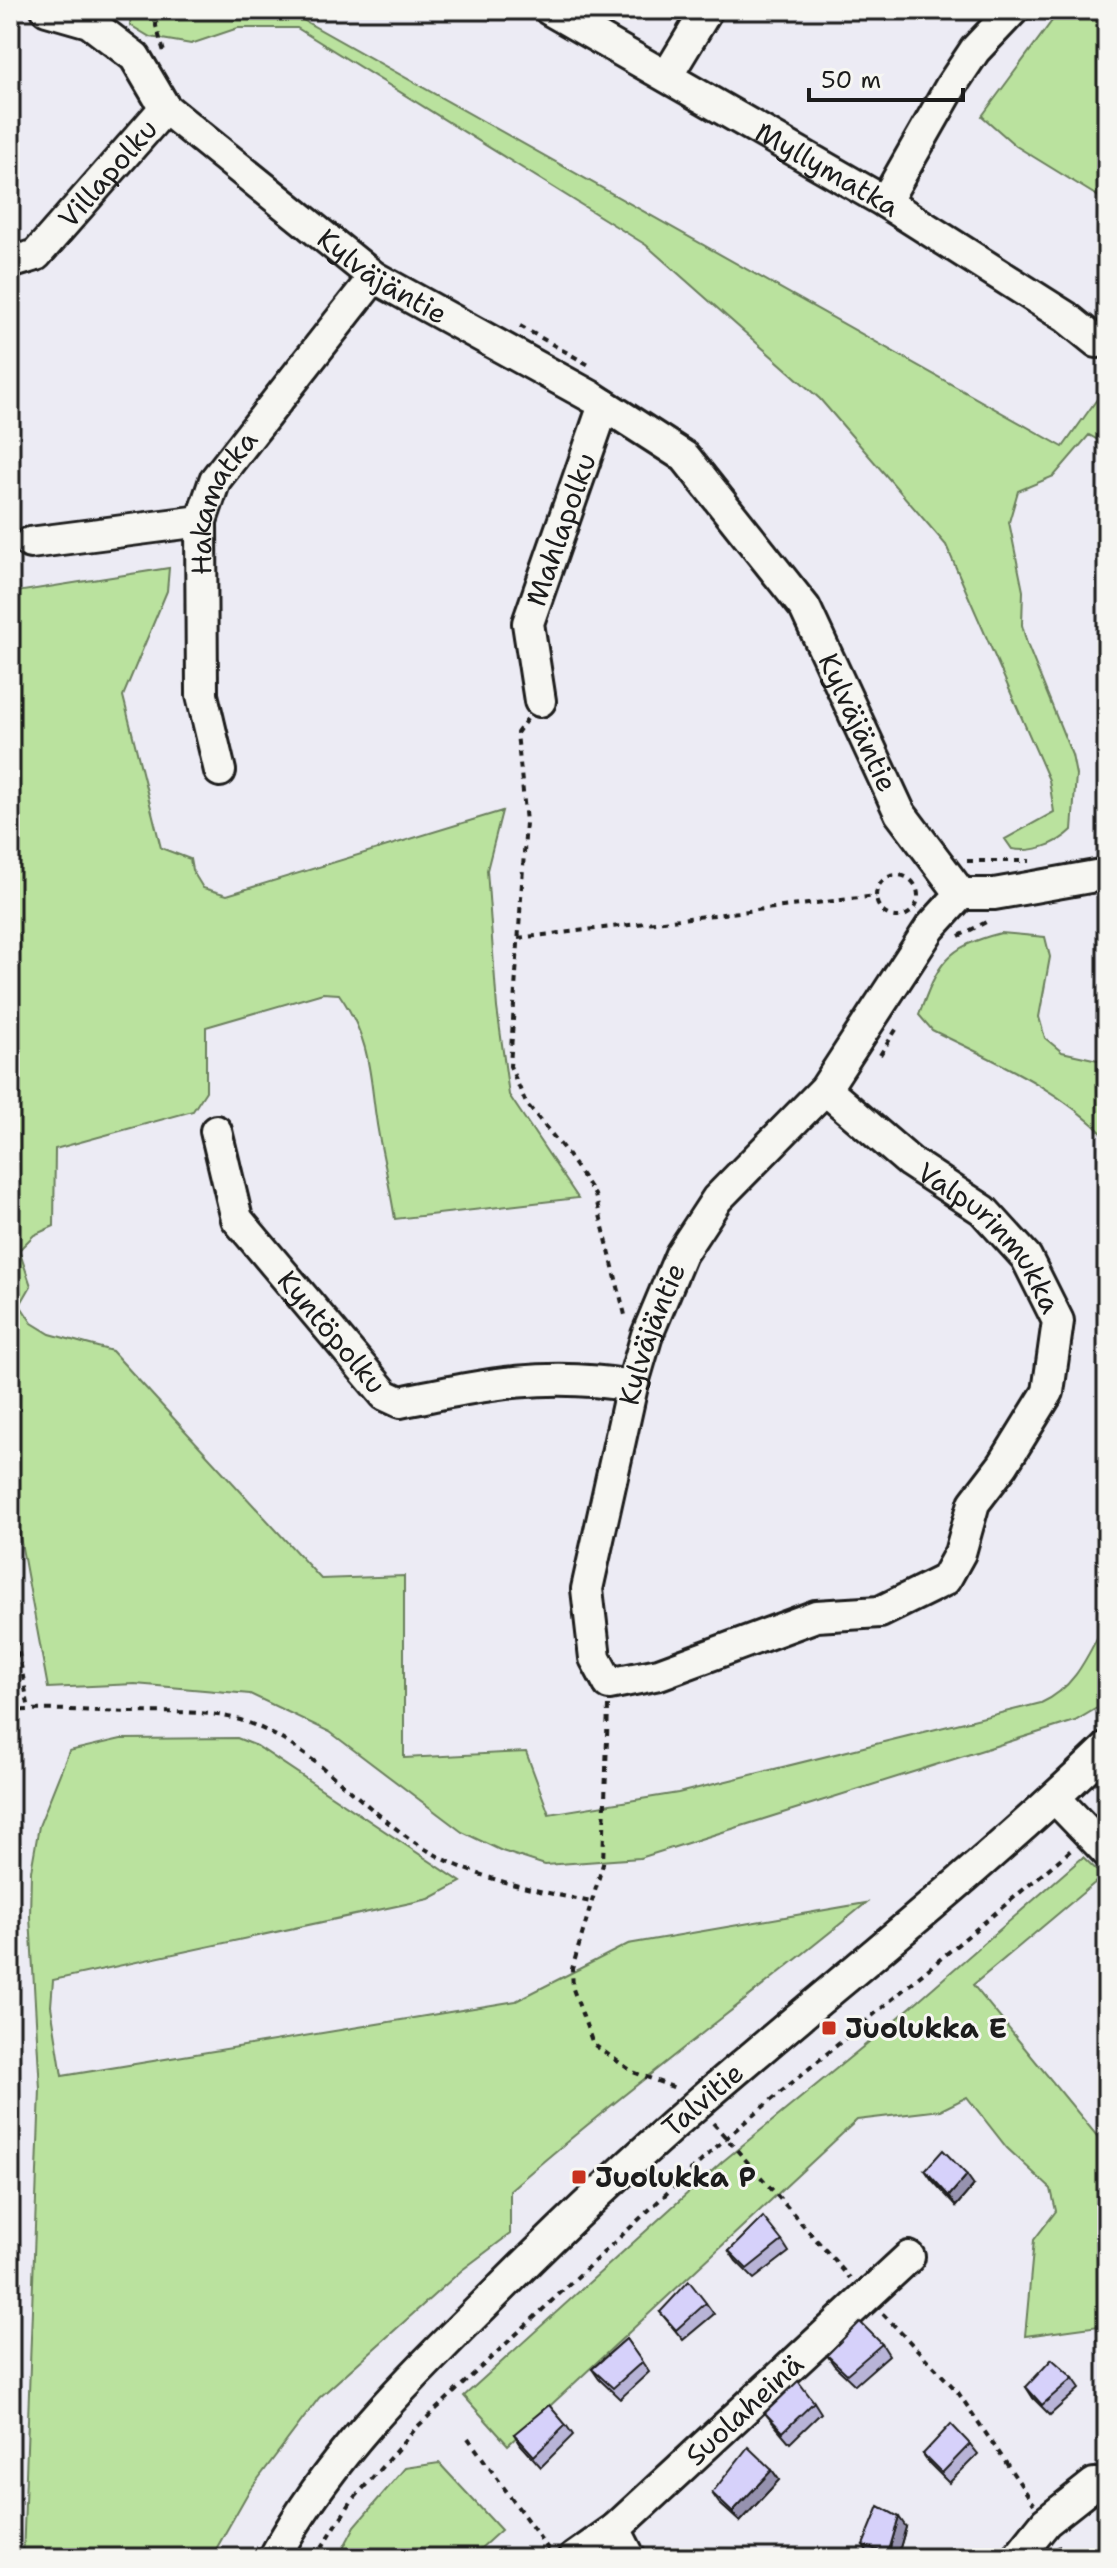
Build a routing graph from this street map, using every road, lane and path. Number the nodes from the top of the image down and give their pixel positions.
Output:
1 (47, 10) edge
2 (157, 10) edge
3 (550, 10) edge
4 (707, 10) edge
5 (1013, 10) edge
6 (167, 65) dead end
7 (667, 76) junction
8 (165, 108) junction
9 (885, 202) junction
10 (10, 263) edge
11 (374, 277) junction
12 (511, 322) dead end
13 (1097, 342) dead end
14 (592, 367) dead end
15 (604, 405) junction
16 (201, 521) junction
17 (30, 543) dead end
18 (540, 701) joint
19 (220, 771) dead end
20 (954, 855) dead end
21 (1038, 860) dead end
22 (1107, 874) edge
23 (961, 894) junction
24 (876, 896) junction
25 (1001, 915) dead end
26 (518, 938) junction
27 (951, 941) dead end
28 (905, 1014) dead end
29 (875, 1061) dead end
30 (825, 1089) junction
31 (216, 1131) dead end
32 (647, 1335) junction
33 (632, 1386) junction
34 (10, 1604) edge
35 (609, 1684) junction
36 (29, 1710) junction
37 (10, 1711) edge
38 (1107, 1748) edge
39 (1055, 1798) junction
40 (1099, 1842) edge
41 (591, 1902) junction
42 (696, 2105) junction
43 (727, 2137) junction
44 (909, 2257) dead end
45 (865, 2295) junction
46 (468, 2438) dead end
47 (1094, 2484) dead end
48 (1046, 2522) junction
49 (615, 2529) junction
50 (274, 2558) edge
51 (315, 2558) edge
52 (555, 2558) edge
53 (574, 2558) edge
54 (630, 2558) edge
55 (1017, 2558) edge
56 (1064, 2558) edge

1 - 8 street, Kylväjäntie
2 - 6 path
3 - 7 street, Myllymatka
4 - 7 street
5 - 9 street
7 - 9 street, Myllymatka
8 - 10 street, Villapolku
8 - 11 street, Kylväjäntie
9 - 13 street, Myllymatka
11 - 15 street, Kylväjäntie
11 - 16 street, Hakamatka
12 - 14 path
15 - 18 street, Mahlapolku
15 - 23 street, Kylväjäntie
16 - 17 street
16 - 19 street, Hakamatka
18 - 26 path
20 - 21 path
22 - 23 street
23 - 30 street, Kylväjäntie
24 - 24 path
24 - 26 path
25 - 27 path
26 - 32 path
28 - 29 path
30 - 32 street, Kylväjäntie
30 - 35 street, Valpurinmukka
31 - 33 street, Kyntöpolku
32 - 33 street, Kylväjäntie
33 - 35 street, Kylväjäntie
34 - 36 path
35 - 41 path
36 - 37 path
36 - 41 path
38 - 39 street, Talvitie
39 - 40 street
39 - 42 street, Talvitie
40 - 43 path
41 - 42 path
42 - 43 path
42 - 50 street, Talvitie
43 - 45 path
43 - 51 path
44 - 45 street, Suolaheinä
45 - 48 path
45 - 49 street, Suolaheinä
46 - 52 path
47 - 48 street
48 - 55 street
48 - 56 path
49 - 53 street, Suolaheinä
49 - 54 street

